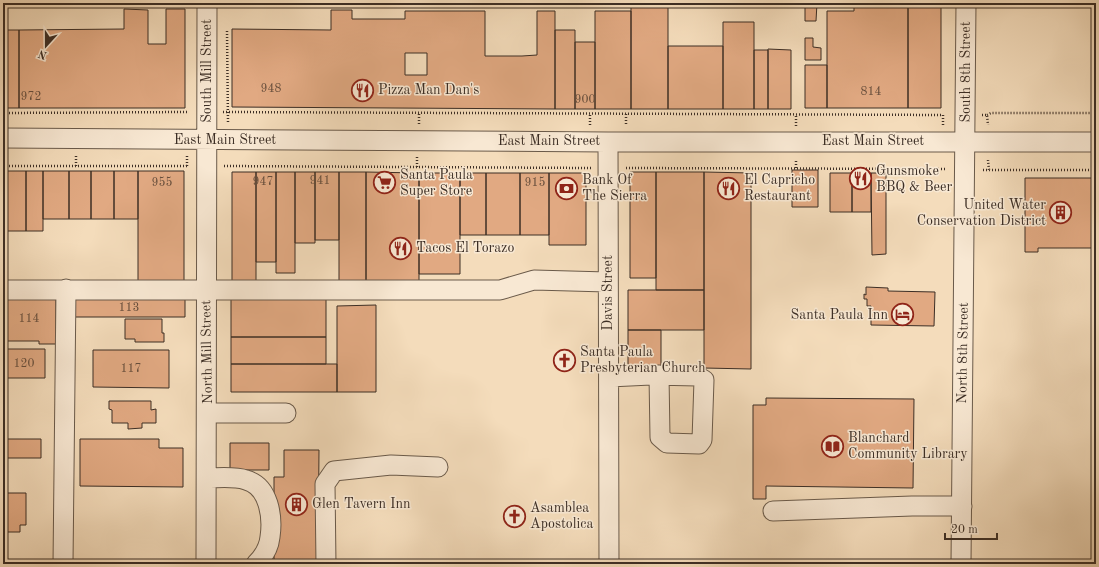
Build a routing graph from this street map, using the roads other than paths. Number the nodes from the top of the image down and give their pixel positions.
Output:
1 (208, 3) edge
2 (966, 3) edge
3 (3, 138) edge
4 (207, 140) junction
5 (965, 141) junction
6 (608, 142) junction
7 (1096, 142) edge
8 (607, 282) junction
9 (66, 289) junction
10 (3, 290) edge
11 (206, 290) junction
12 (659, 375) dead end
13 (609, 377) junction
14 (207, 413) junction
15 (286, 413) dead end
16 (438, 467) dead end
17 (206, 478) junction
18 (962, 506) junction
19 (773, 511) dead end
20 (63, 564) edge
21 (206, 564) edge
22 (256, 564) edge
23 (326, 564) edge
24 (608, 564) edge
25 (961, 564) edge

1 - 4 street, South Mill Street
2 - 5 street, South 8th Street
3 - 4 street, East Main Street
4 - 6 street, East Main Street
4 - 11 street, North Mill Street
5 - 6 street, East Main Street
5 - 7 street, East Main Street
5 - 18 street, North 8th Street
6 - 8 street, Davis Street
8 - 11 street
8 - 13 street, Davis Street
9 - 10 street
9 - 11 street
9 - 20 street
11 - 14 street, North Mill Street
12 - 13 street
13 - 24 street, Davis Street
14 - 15 street
14 - 17 street, North Mill Street
16 - 23 street
17 - 21 street, North Mill Street
17 - 22 street
18 - 19 street
18 - 25 street, North 8th Street

